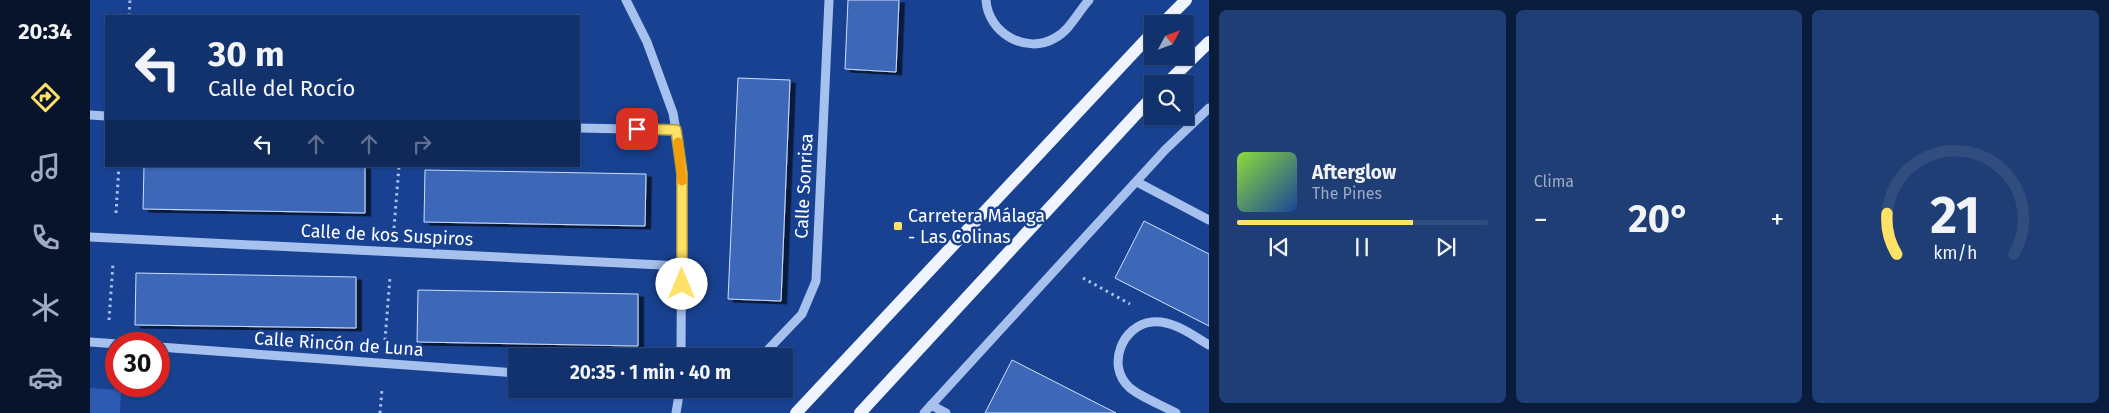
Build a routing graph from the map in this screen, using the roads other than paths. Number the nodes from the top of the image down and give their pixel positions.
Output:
1 (626, 0) edge
2 (829, 0) edge
3 (986, 0) edge
4 (1088, 0) edge
5 (1186, 0) edge
6 (1171, 15) edge
7 (1144, 42) edge
8 (1209, 42) edge
9 (1175, 75) edge
10 (1144, 106) edge
11 (1209, 108) edge
12 (90, 115) edge
13 (105, 116) edge
14 (580, 128) edge
15 (676, 130) junction
16 (1137, 182) junction
17 (1209, 220) edge
18 (90, 237) edge
19 (682, 266) junction
20 (90, 342) edge
21 (105, 343) edge
22 (1209, 345) edge
23 (170, 348) edge
24 (681, 348) edge
25 (770, 348) edge
26 (508, 372) edge
27 (678, 398) edge
28 (931, 405) junction
29 (676, 413) edge
30 (796, 413) edge
31 (860, 413) edge
32 (924, 413) edge
33 (946, 413) edge
34 (1176, 413) edge

1 - 15 street
2 - 25 street, Calle Sonrisa
3 - 4 street
5 - 6 main road
7 - 30 main road
8 - 9 main road
10 - 31 main road
11 - 16 street
12 - 13 street
14 - 15 street
15 - 19 street
16 - 17 street
16 - 28 street
18 - 19 street, Calle de kos Suspiros
19 - 24 street
20 - 21 street
22 - 34 street
23 - 26 street, Calle Rincón de Luna
27 - 29 street
28 - 32 street
28 - 33 street

